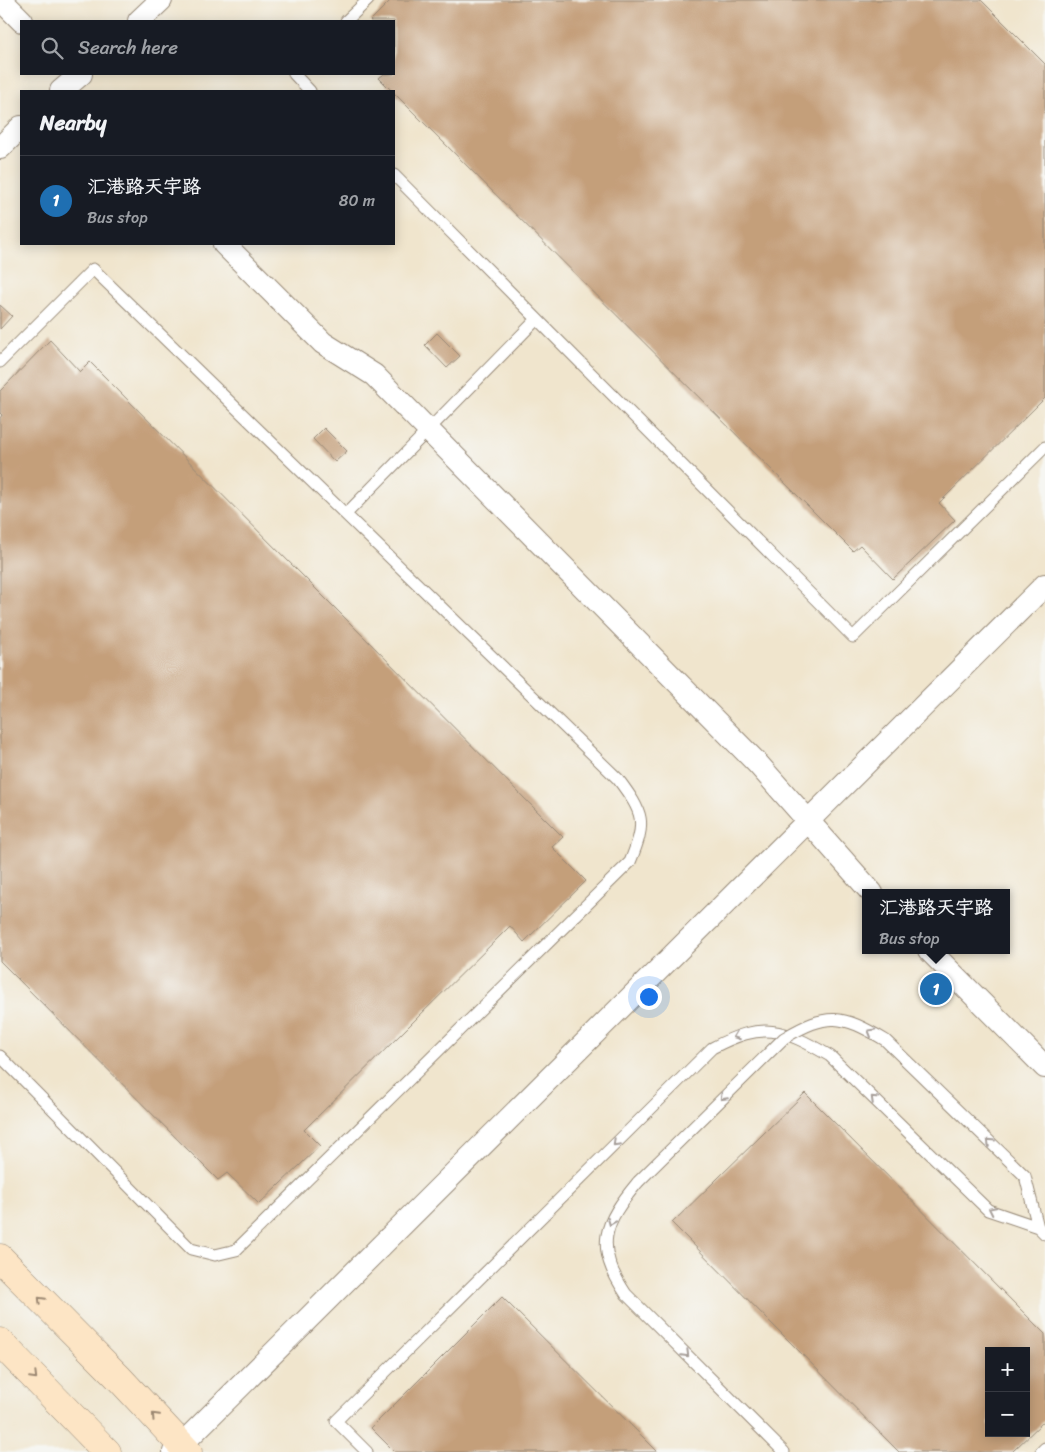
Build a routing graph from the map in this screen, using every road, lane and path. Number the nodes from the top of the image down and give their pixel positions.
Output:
1 (1, 0) edge
2 (161, 0) edge
3 (368, 0) edge
4 (21, 20) edge
5 (140, 20) edge
6 (347, 20) edge
7 (295, 75) edge
8 (309, 90) edge
9 (20, 128) edge
10 (0, 148) edge
11 (395, 176) edge
12 (225, 245) edge
13 (537, 319) junction
14 (0, 362) edge
15 (428, 430) junction
16 (1045, 447) edge
17 (346, 514) junction
18 (1045, 585) edge
19 (807, 821) junction
20 (868, 889) edge
21 (933, 954) edge
22 (0, 1056) edge
23 (1045, 1067) edge
24 (1041, 1230) edge
25 (0, 1258) edge
26 (0, 1342) edge
27 (1045, 1448) edge
28 (181, 1450) edge
29 (107, 1452) edge
30 (367, 1452) edge
31 (784, 1452) edge
32 (1042, 1452) edge

1 - 4 street
2 - 5 street
3 - 6 lane
7 - 8 lane
9 - 10 street
11 - 13 lane
12 - 15 street
13 - 15 lane
13 - 16 lane
14 - 17 lane
15 - 17 lane
15 - 19 street
17 - 22 lane
18 - 19 street
19 - 20 street
19 - 28 street
21 - 23 street
24 -> 30 lane
24 -> 31 lane, bridge
28 -> 25 main road
26 -> 29 main road
27 - 32 lane

